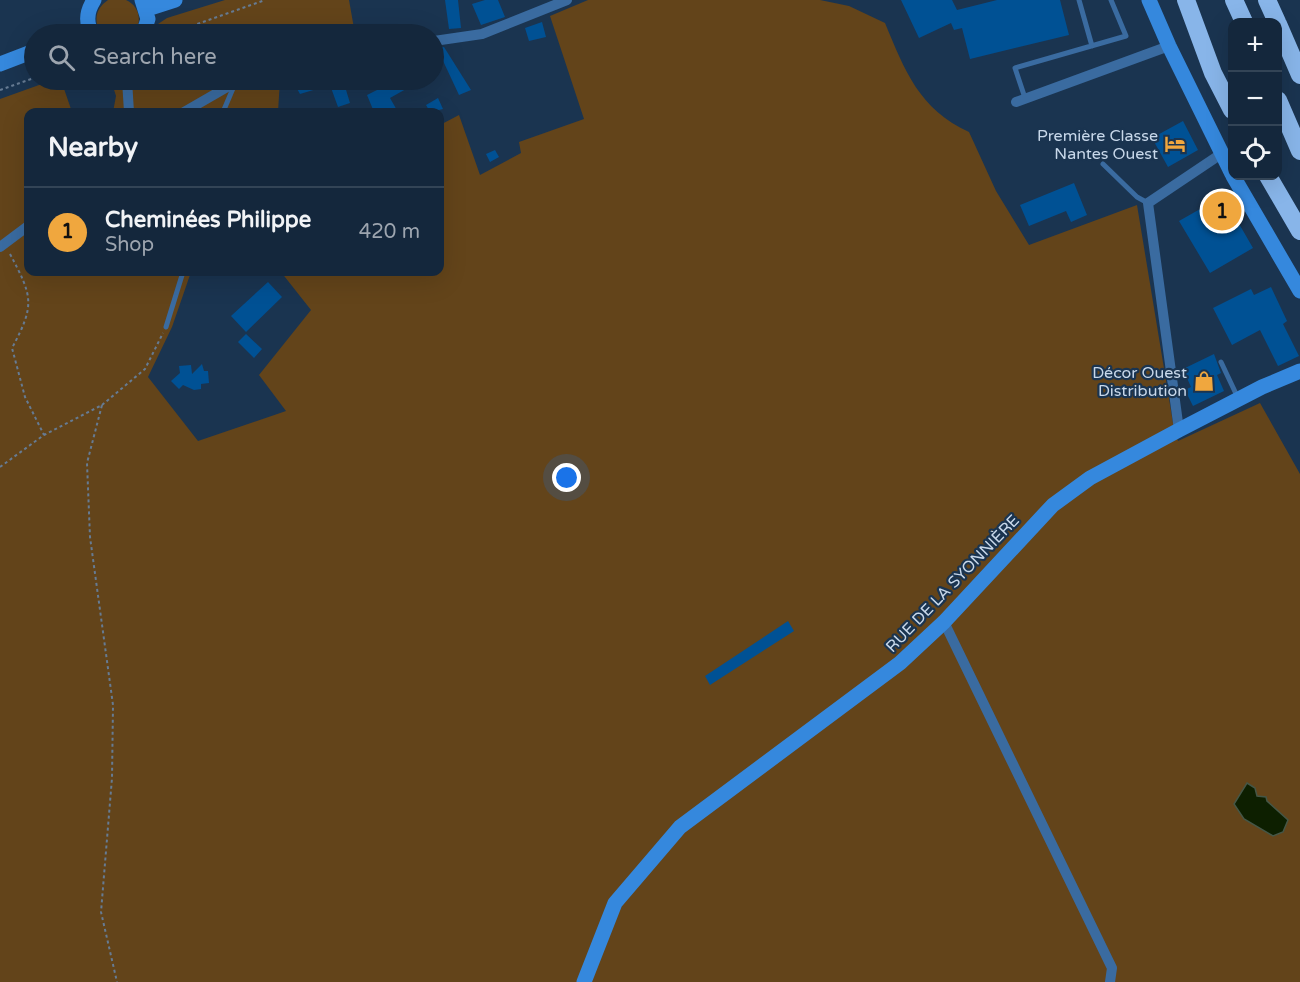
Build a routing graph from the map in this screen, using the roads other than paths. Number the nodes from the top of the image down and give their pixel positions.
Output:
1 (94, 0) edge
2 (175, 0) edge
3 (567, 0) edge
4 (1079, 0) edge
5 (1111, 0) edge
6 (1149, 0) edge
7 (1186, 0) edge
8 (1234, 0) edge
9 (1267, 0) edge
10 (144, 4) edge
11 (1242, 18) edge
12 (1275, 18) edge
13 (87, 24) edge
14 (146, 24) edge
15 (1282, 34) edge
16 (444, 40) edge
17 (1092, 46) junction
18 (1169, 46) junction
19 (24, 55) edge
20 (0, 64) edge
21 (1300, 75) edge
22 (128, 90) edge
23 (224, 90) edge
24 (232, 90) edge
25 (1021, 100) joint
26 (1228, 101) edge
27 (129, 108) edge
28 (191, 108) edge
29 (225, 108) edge
30 (1282, 109) edge
31 (1300, 151) edge
32 (1221, 154) junction
33 (1103, 164) dead end
34 (1228, 166) edge
35 (1236, 180) edge
36 (1270, 180) edge
37 (1148, 203) junction
38 (24, 229) edge
39 (1300, 231) edge
40 (2, 246) edge
41 (182, 276) edge
42 (1300, 291) edge
43 (166, 327) road end
44 (1221, 362) dead end
45 (1300, 371) edge
46 (1239, 399) junction
47 (1179, 430) junction
48 (944, 622) junction
49 (584, 982) edge
50 (1110, 982) edge

1 - 13 street
2 - 10 street
3 - 16 street
4 - 17 lane
5 - 17 lane
6 - 18 street
7 - 26 highway
8 - 11 highway
9 - 12 highway
10 - 14 street
15 - 21 highway
17 - 25 lane
18 - 25 street
18 - 32 street
19 - 20 street
22 - 27 street
23 - 28 street
24 - 29 lane
30 - 31 highway
32 - 34 street
32 - 37 street
33 - 37 lane
35 - 42 street
36 - 39 highway
37 - 47 street
38 - 40 street
41 - 43 lane
44 - 46 lane
45 - 46 street, RUE DE LA SYONNIÈRE
46 - 47 street, RUE DE LA SYONNIÈRE
47 - 48 street, RUE DE LA SYONNIÈRE
48 - 49 street, RUE DE LA SYONNIÈRE
48 - 50 street

